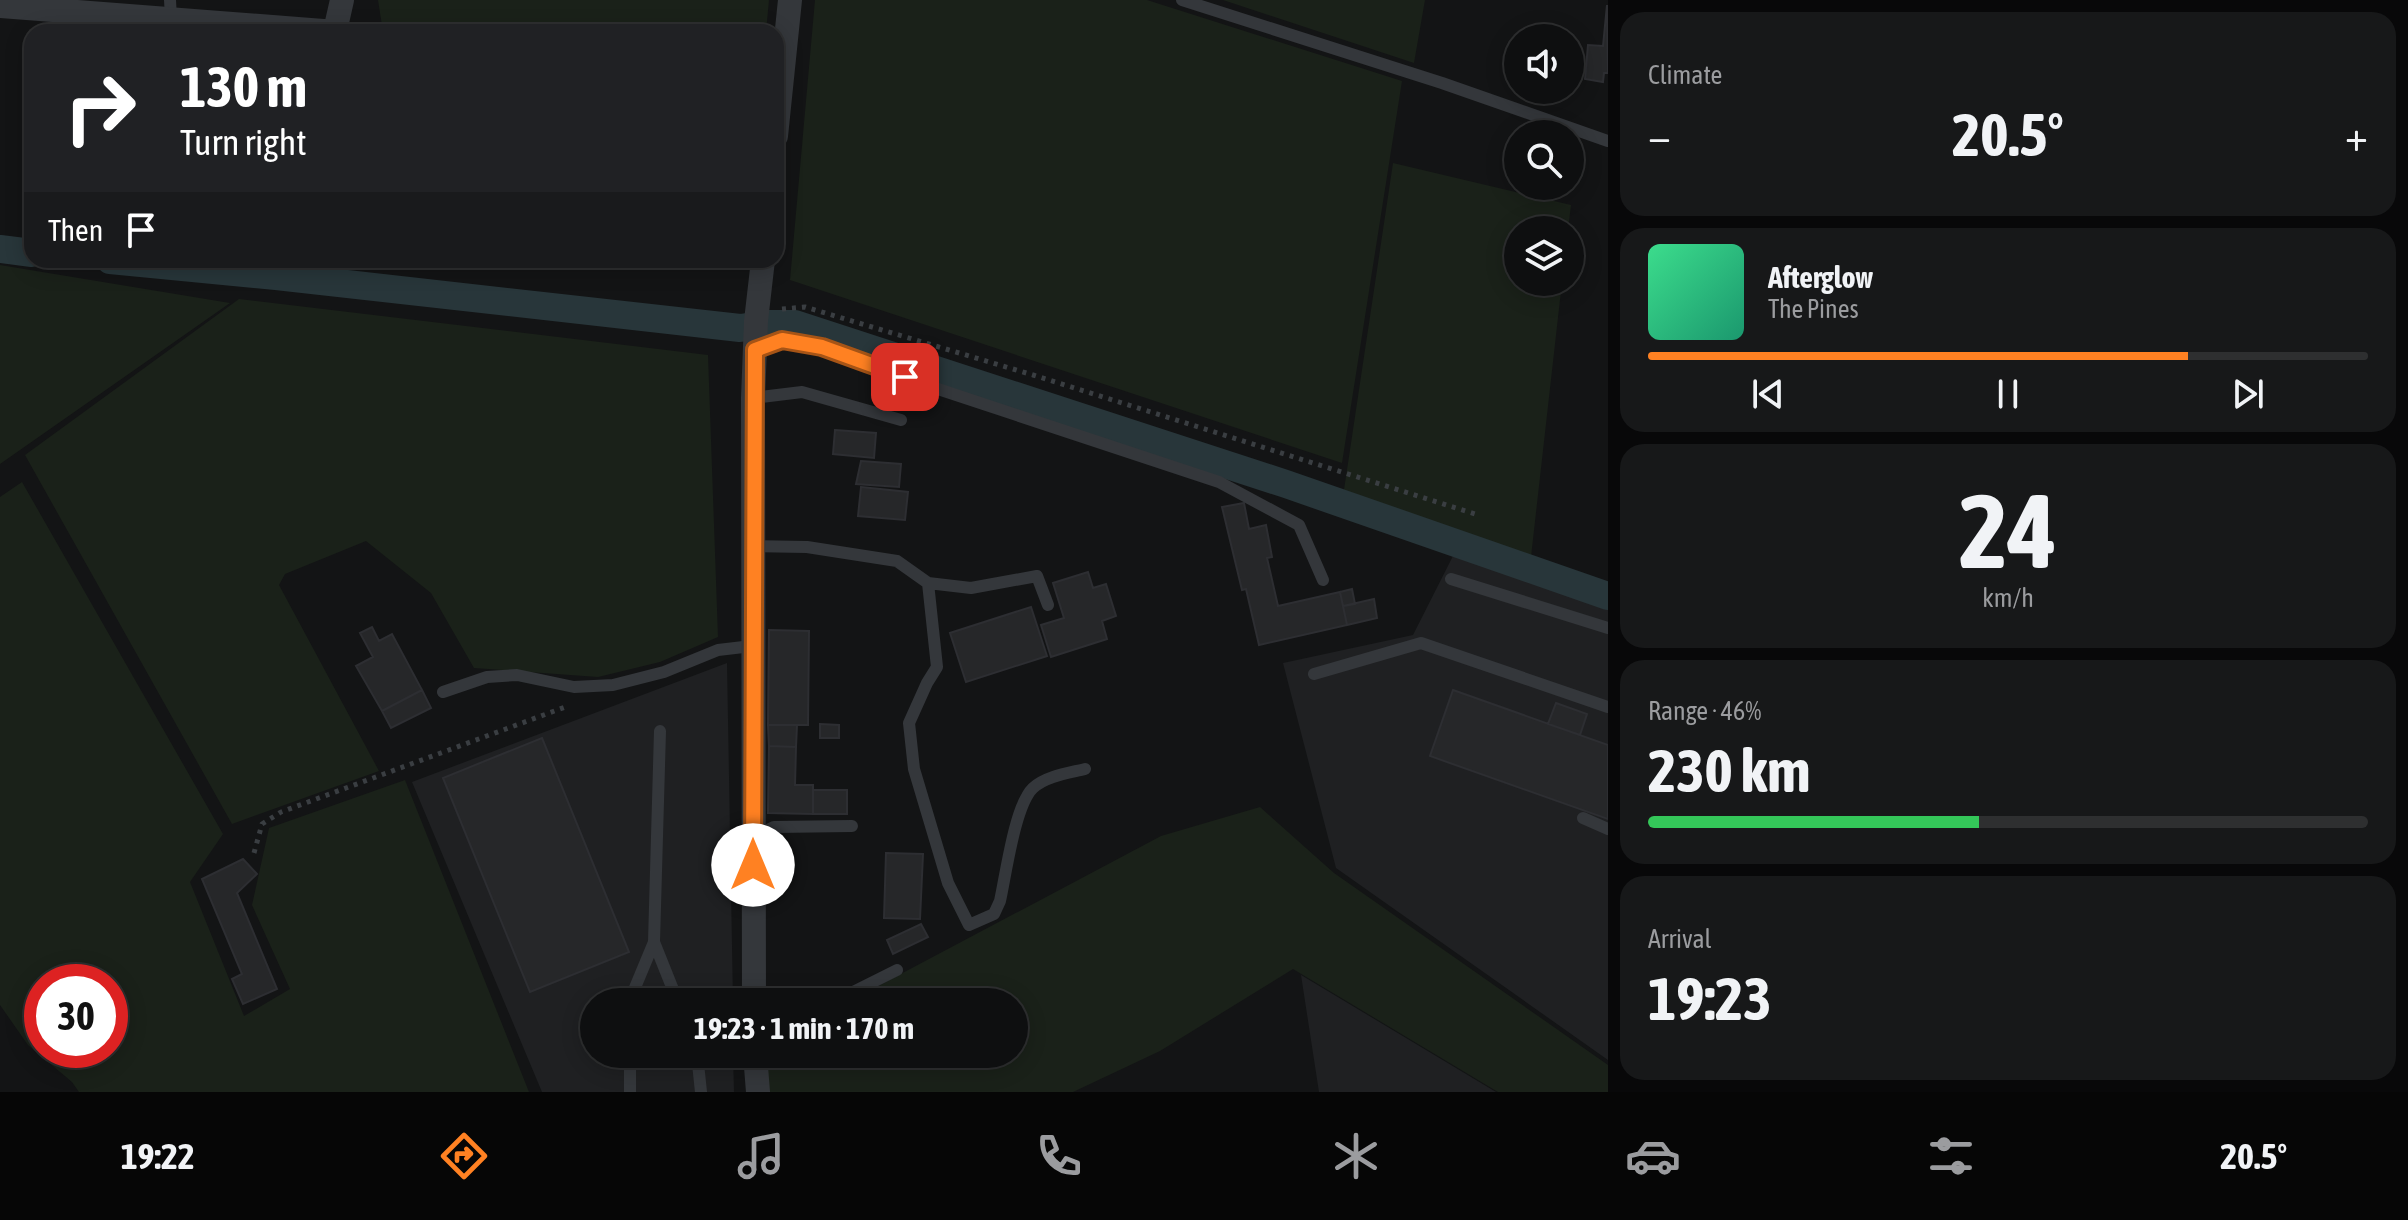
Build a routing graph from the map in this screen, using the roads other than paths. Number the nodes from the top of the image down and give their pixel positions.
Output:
1 (342, 0) edge
2 (790, 0) edge
3 (1182, 0) edge
4 (0, 6) edge
5 (171, 9) edge
6 (65, 21) edge
7 (279, 24) edge
8 (338, 24) edge
9 (784, 40) edge
10 (1608, 141) edge
11 (762, 268) edge
12 (755, 350) junction
13 (753, 398) junction
14 (901, 420) dead end
15 (753, 546) junction
16 (1451, 579) dead end
17 (1323, 580) dead end
18 (928, 583) junction
19 (1048, 605) dead end
20 (1608, 628) edge
21 (752, 646) junction
22 (1314, 674) dead end
23 (443, 692) dead end
24 (1608, 707) edge
25 (660, 731) dead end
26 (1085, 769) dead end
27 (1583, 818) dead end
28 (852, 826) dead end
29 (1608, 829) edge
30 (753, 837) junction
31 (654, 942) junction
32 (897, 970) dead end
33 (635, 988) edge
34 (672, 988) edge
35 (754, 988) edge
36 (861, 988) edge
37 (630, 1068) edge
38 (698, 1068) edge
39 (756, 1068) edge
40 (630, 1092) edge
41 (701, 1092) edge
42 (758, 1092) edge

1 - 8 street
2 - 9 street
3 - 10 lane
4 - 6 street
5 - 6 street
5 - 7 street
11 - 12 street
12 - 13 street
12 - 17 lane
13 - 14 lane
13 - 15 street
15 - 18 lane
15 - 21 street
16 - 20 lane
18 - 19 lane
18 - 26 lane
21 - 23 lane
21 - 30 street
22 - 24 lane
25 - 31 lane
27 - 29 lane
28 - 30 lane
30 - 35 street
31 - 33 lane
31 - 34 lane
32 - 36 lane
37 - 40 lane
38 - 41 lane
39 - 42 street

